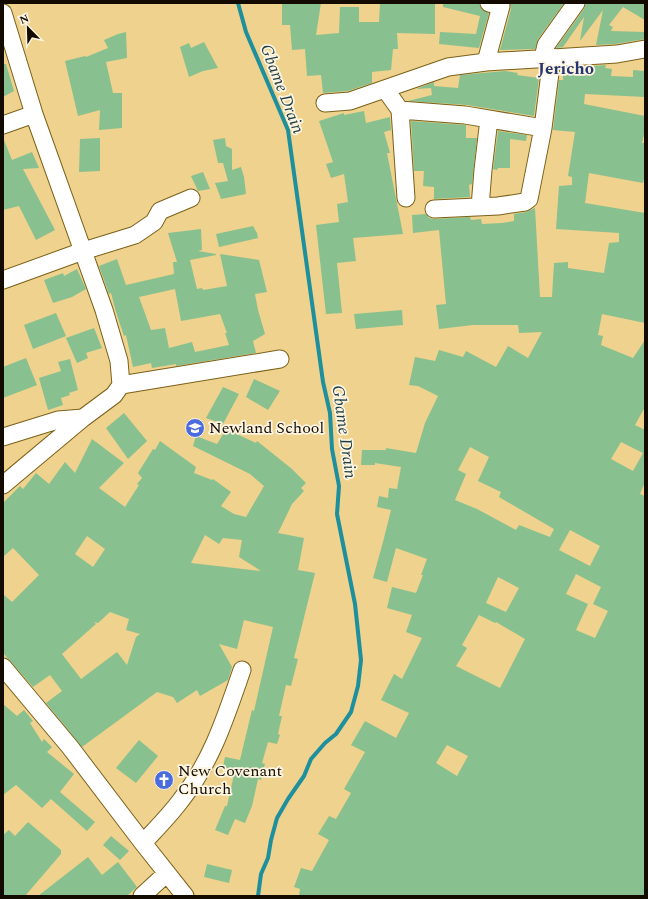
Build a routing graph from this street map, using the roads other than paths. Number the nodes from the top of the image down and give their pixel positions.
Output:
1 (489, 3) edge
2 (576, 3) edge
3 (3, 13) edge
4 (645, 49) edge
5 (548, 58) junction
6 (486, 62) junction
7 (385, 89) junction
8 (325, 103) dead end
9 (400, 110) junction
10 (34, 114) junction
11 (489, 119) junction
12 (3, 125) edge
13 (543, 128) junction
14 (191, 198) dead end
15 (406, 198) dead end
16 (480, 207) junction
17 (434, 209) dead end
18 (83, 251) junction
19 (3, 280) edge
20 (280, 359) dead end
21 (121, 385) junction
22 (83, 418) junction
23 (3, 437) edge
24 (3, 485) edge
25 (3, 667) edge
26 (242, 670) dead end
27 (143, 844) junction
28 (166, 873) junction
29 (142, 896) edge
30 (185, 896) edge

1 - 6 street
2 - 5 street
3 - 10 street
4 - 5 street
5 - 6 street
5 - 13 street
6 - 7 street
7 - 8 street
7 - 9 street
9 - 11 street
9 - 15 street
10 - 12 street
10 - 18 street
11 - 13 street
11 - 16 street
13 - 16 street
14 - 18 street
16 - 17 street
18 - 19 street
18 - 21 street
20 - 21 street
21 - 22 street
22 - 23 street
22 - 24 street
25 - 27 street
26 - 27 street
27 - 28 street
28 - 29 street
28 - 30 street

